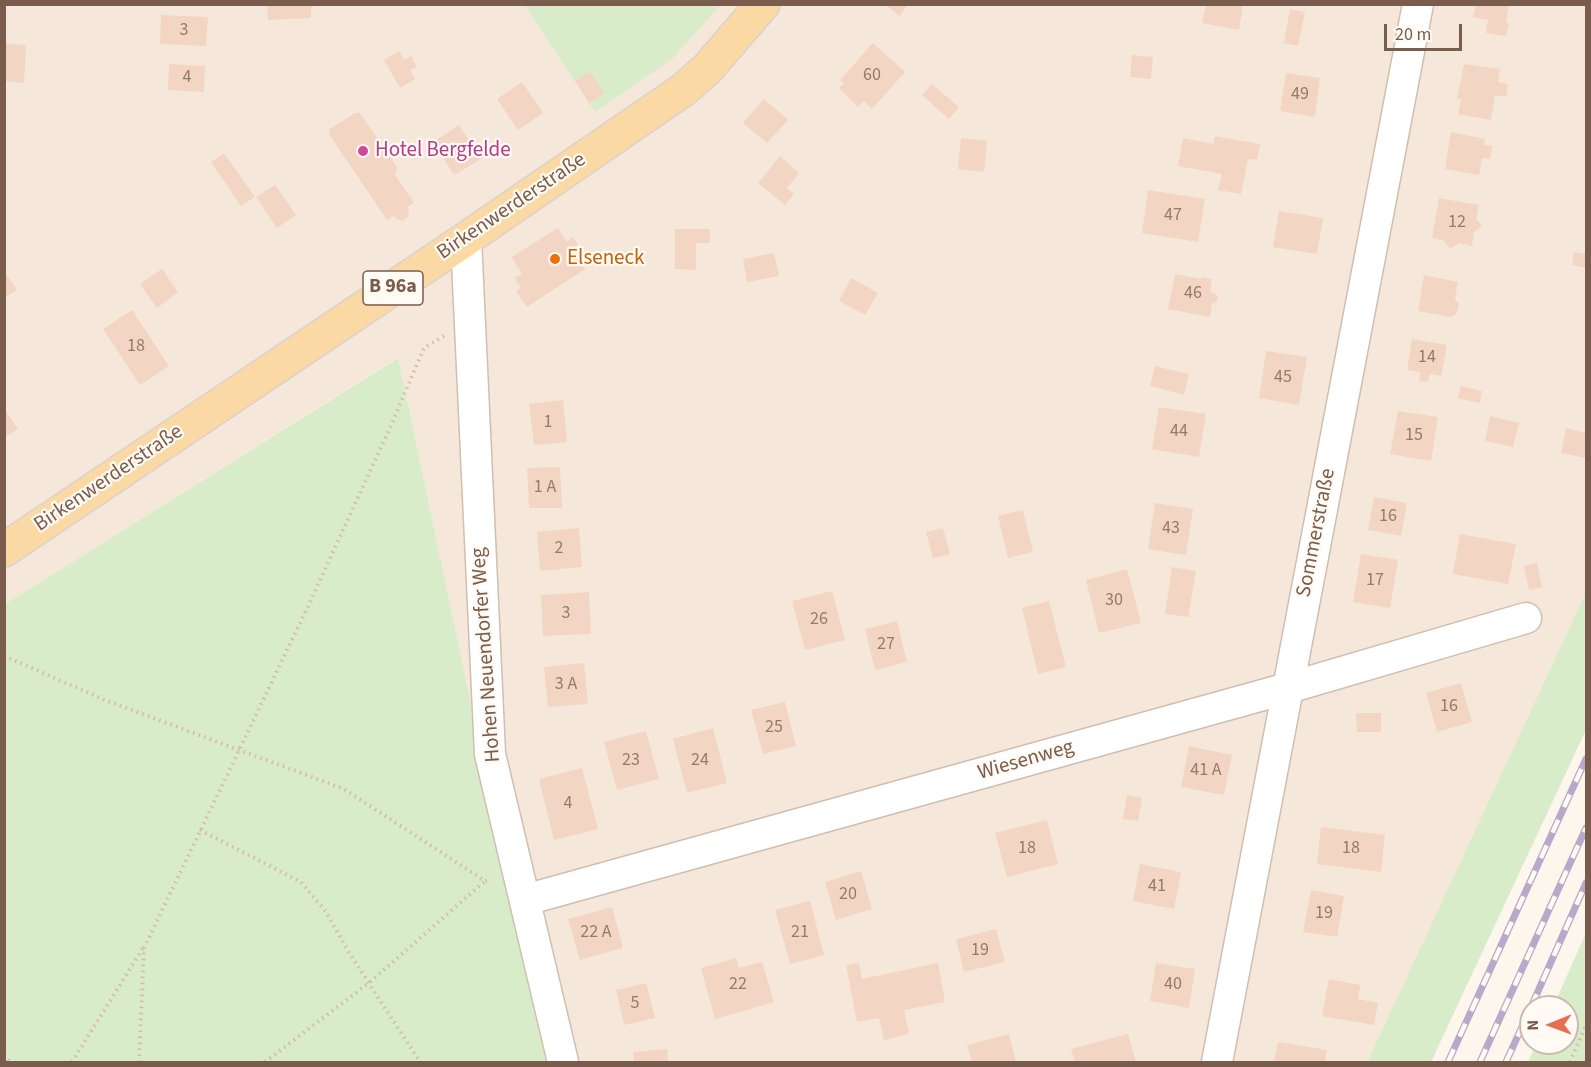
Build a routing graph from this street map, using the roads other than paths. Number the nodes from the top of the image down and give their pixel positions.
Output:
1 (763, 4) edge
2 (1418, 4) edge
3 (466, 239) junction
4 (4, 550) edge
5 (1526, 618) dead end
6 (1288, 688) junction
7 (521, 886) junction
8 (563, 1062) edge
9 (1217, 1062) edge

1 - 3 main road, Birkenwerderstraße / B 96a
2 - 6 street, Sommerstraße
3 - 4 main road, Birkenwerderstraße / B 96a
3 - 7 street, Hohen Neuendorfer Weg
5 - 6 street, Wiesenweg
6 - 7 street, Wiesenweg
6 - 9 street, Sommerstraße
7 - 8 street, Hohen Neuendorfer Weg

